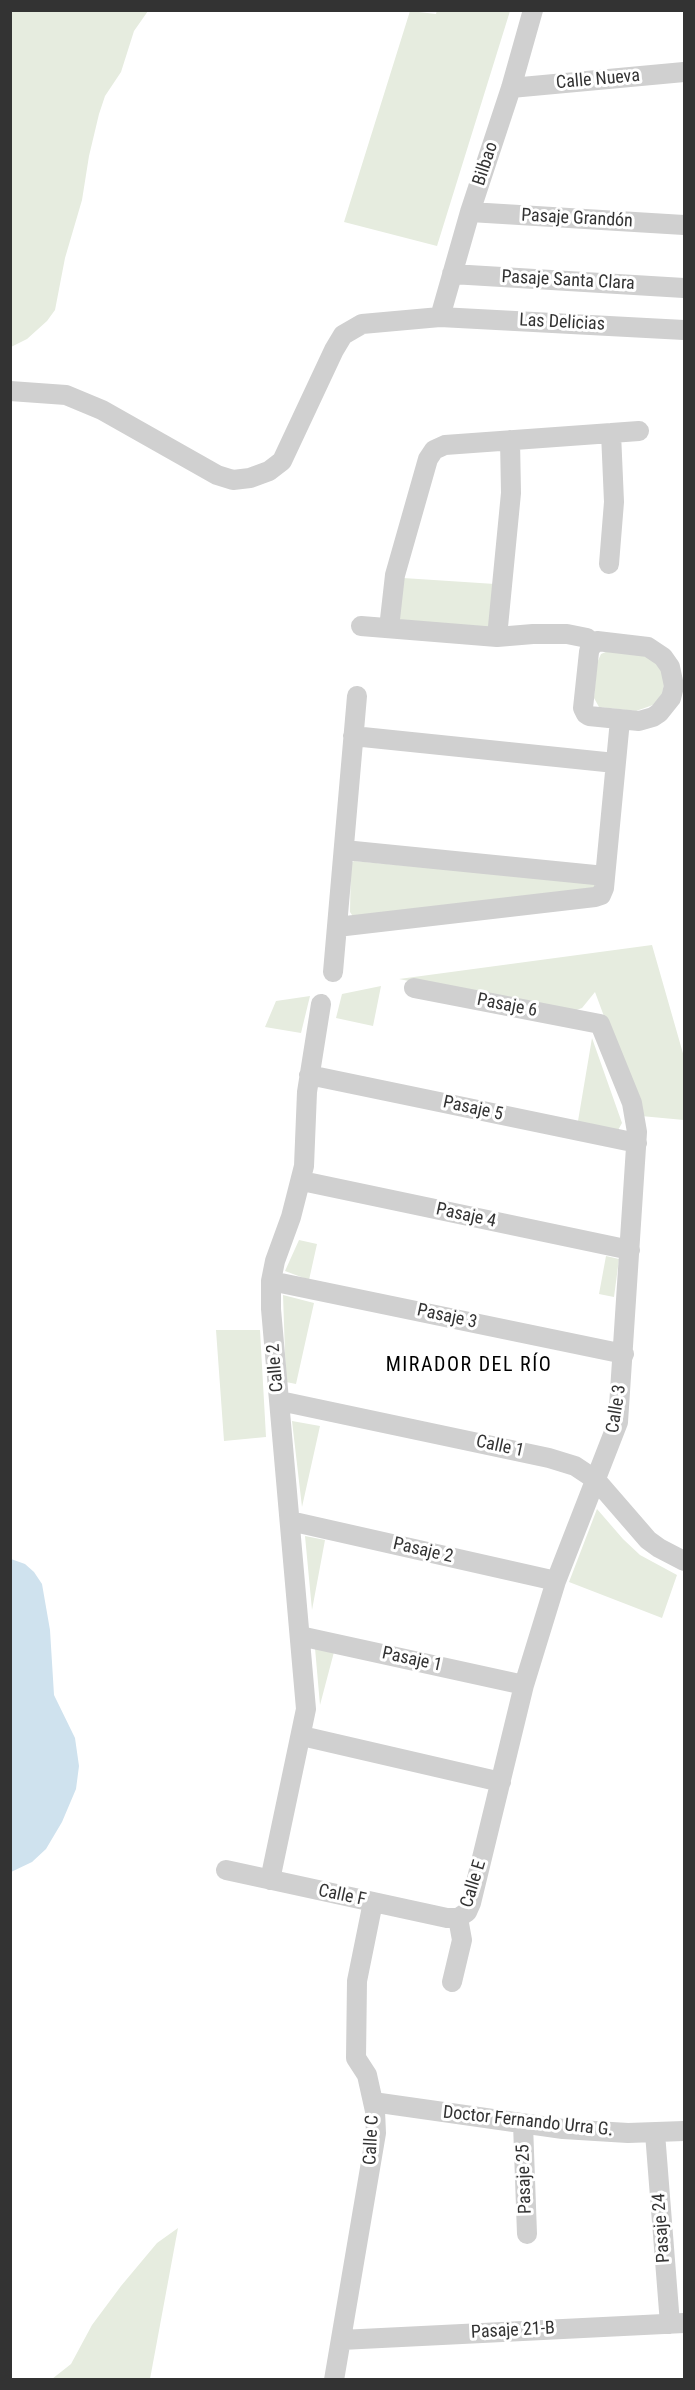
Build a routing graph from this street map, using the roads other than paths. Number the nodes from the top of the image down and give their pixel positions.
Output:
1 (533, 10) edge
2 (684, 72) edge
3 (511, 88) junction
4 (470, 212) junction
5 (684, 225) edge
6 (452, 274) junction
7 (684, 288) edge
8 (440, 317) junction
9 (684, 330) edge
10 (10, 391) edge
11 (639, 431) dead end
12 (611, 433) junction
13 (510, 440) junction
14 (609, 564) dead end
15 (361, 626) dead end
16 (389, 628) junction
17 (497, 637) junction
18 (593, 644) junction
19 (679, 687) edge
20 (357, 696) dead end
21 (620, 720) junction
22 (353, 736) junction
23 (615, 763) junction
24 (344, 850) junction
25 (605, 876) junction
26 (337, 927) junction
27 (333, 972) dead end
28 (414, 988) dead end
29 (321, 1004) dead end
30 (600, 1024) joint
31 (309, 1075) junction
32 (637, 1143) junction
33 (302, 1181) junction
34 (630, 1250) junction
35 (271, 1281) junction
36 (624, 1354) junction
37 (280, 1401) junction
38 (596, 1480) junction
39 (290, 1521) junction
40 (684, 1561) edge
41 (556, 1581) junction
42 (300, 1636) junction
43 (524, 1685) junction
44 (302, 1736) junction
45 (501, 1782) junction
46 (226, 1870) dead end
47 (270, 1880) junction
48 (373, 1902) junction
49 (458, 1918) junction
50 (452, 1982) dead end
51 (373, 2102) junction
52 (523, 2124) junction
53 (684, 2131) edge
54 (655, 2133) junction
55 (527, 2234) dead end
56 (677, 2323) edge
57 (341, 2340) junction
58 (334, 2379) edge

1 - 3 street, Bilbao
2 - 3 street, Calle Nueva
3 - 4 street, Bilbao
4 - 5 street, Pasaje Grandón
4 - 6 street, Bilbao
6 - 7 street, Pasaje Santa Clara
6 - 8 street, Bilbao
8 - 9 street, Las Delicias
8 - 10 street, Las Delicias
11 - 12 street
12 - 13 street
12 - 14 street
13 - 16 street
13 - 17 street
15 - 16 street
16 - 17 street
17 - 18 street
18 - 19 street
18 - 21 street
19 - 21 street
20 - 22 street
21 - 23 street
22 - 23 street
22 - 24 street
23 - 25 street
24 - 25 street
24 - 26 street
25 - 26 street
26 - 27 street
28 - 30 street, Pasaje 6
29 - 31 street, Calle 2
30 - 32 street, Calle 3
31 - 32 street, Pasaje 5
31 - 33 street, Calle 2
32 - 34 street, Calle 3
33 - 34 street, Pasaje 4
33 - 35 street, Calle 2
34 - 36 street, Calle 3
35 - 36 street, Pasaje 3
35 - 37 street, Calle 2
36 - 38 street, Calle 3
37 - 38 street, Calle 1
37 - 39 street, Calle 2
38 - 40 street, Calle 1
38 - 41 street, Calle 3
39 - 41 street, Pasaje 2
39 - 42 street, Calle 2
41 - 43 street, Calle 3
42 - 43 street, Pasaje 1
42 - 44 street, Calle 2
43 - 45 street, Calle 3
44 - 45 street
44 - 47 street
45 - 49 street, Calle E
46 - 47 street, Calle F
47 - 48 street, Calle F
48 - 49 street, Calle F
48 - 51 street, Calle C
49 - 50 street, Calle E
51 - 52 street, Doctor Fernando Urra G.
51 - 57 street, Calle C
52 - 54 street, Doctor Fernando Urra G.
52 - 55 street, Pasaje 25
53 - 54 street, Doctor Fernando Urra G.
54 - 56 street, Pasaje 24
56 - 57 street, Pasaje 21-B
57 - 58 street, Calle C

